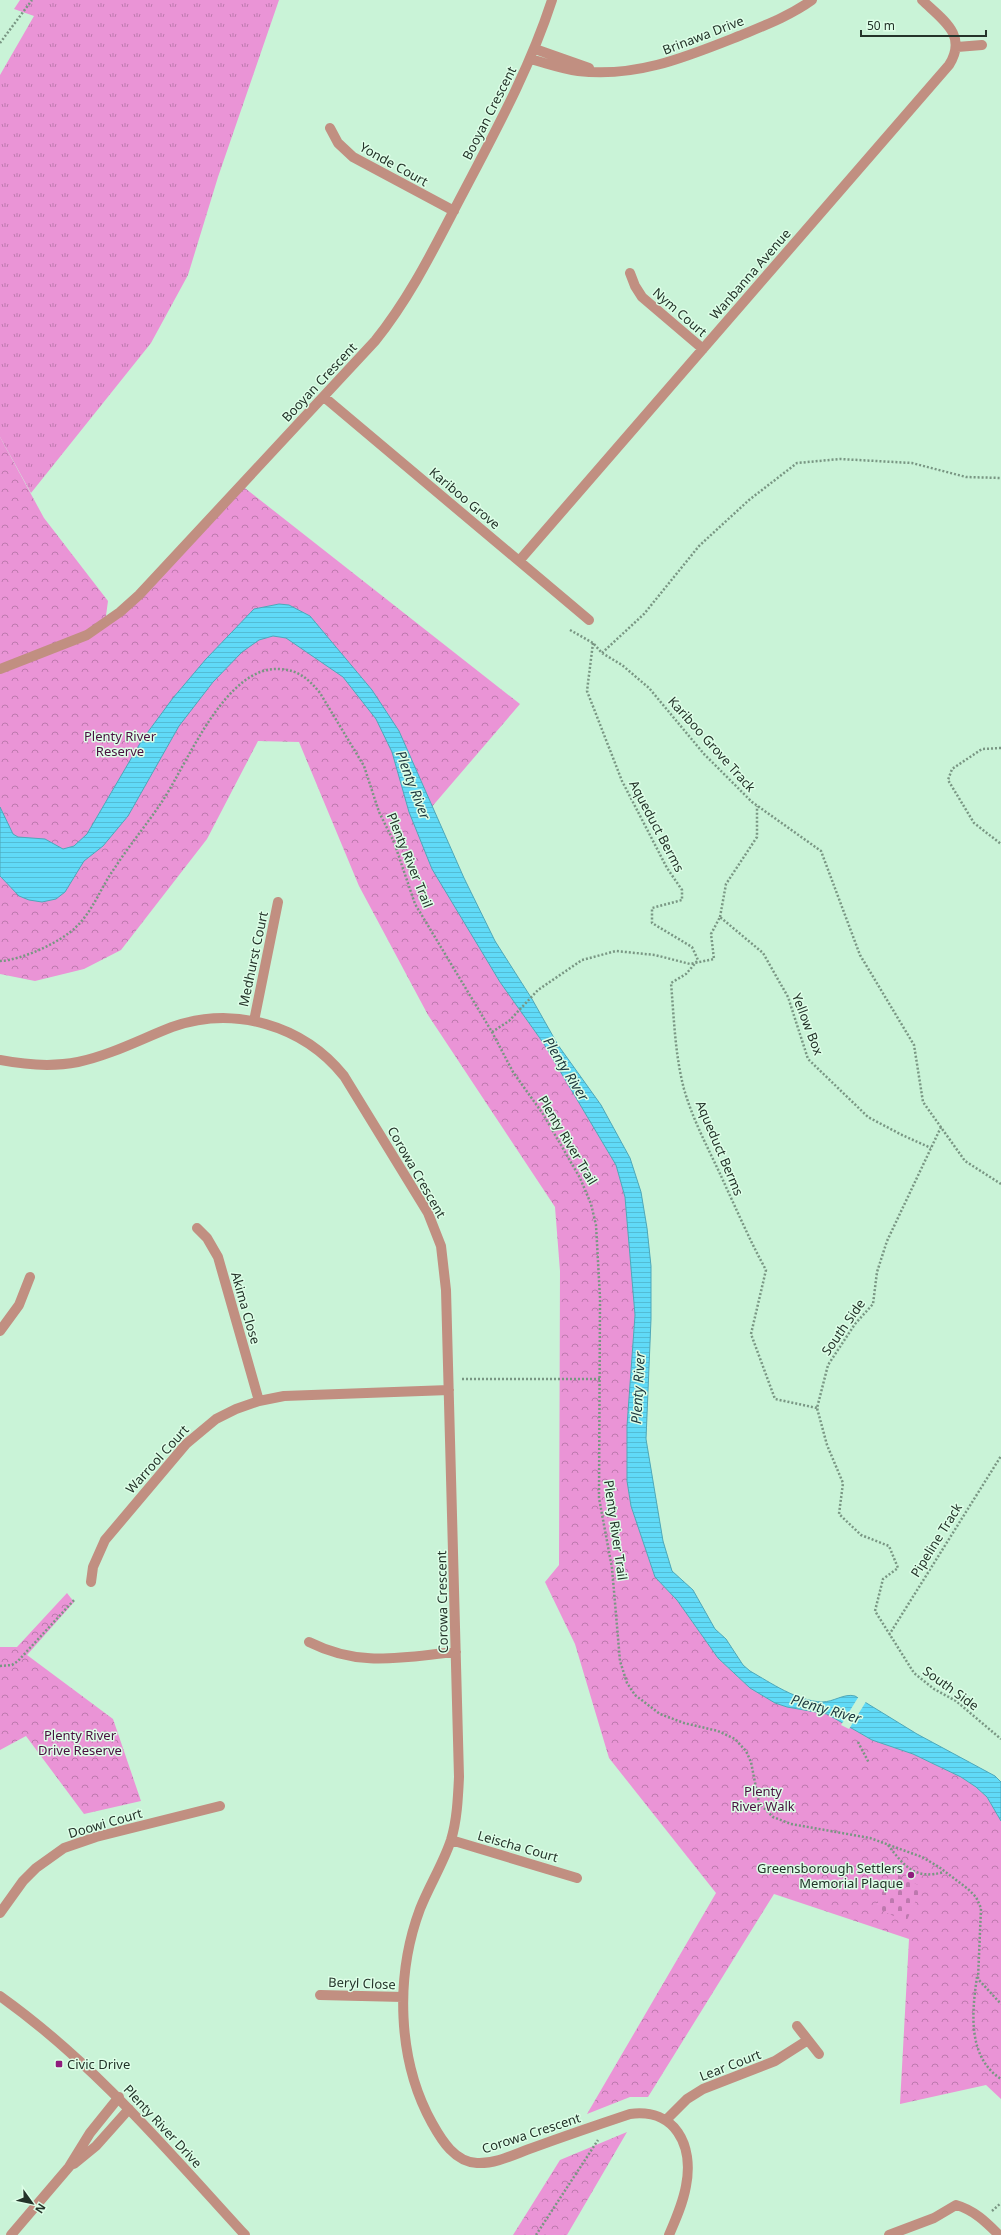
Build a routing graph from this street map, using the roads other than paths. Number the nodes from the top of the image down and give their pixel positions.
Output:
1 (552, 0) edge
2 (556, 0) edge
3 (812, 0) edge
4 (922, 0) edge
5 (547, 16) junction
6 (982, 45) dead end
7 (957, 47) junction
8 (535, 48) junction
9 (530, 59) junction
10 (596, 71) junction
11 (330, 128) dead end
12 (454, 211) junction
13 (630, 273) dead end
14 (703, 349) junction
15 (324, 397) junction
16 (519, 561) junction
17 (589, 620) dead end
18 (0, 669) edge
19 (278, 902) dead end
20 (254, 1021) junction
21 (0, 1060) edge
22 (197, 1228) dead end
23 (30, 1277) dead end
24 (0, 1331) edge
25 (449, 1390) junction
26 (259, 1401) junction
27 (91, 1582) dead end
28 (309, 1642) dead end
29 (456, 1652) junction
30 (220, 1806) dead end
31 (451, 1840) junction
32 (578, 1878) dead end
33 (0, 1913) edge
34 (320, 1995) dead end
35 (0, 1996) edge
36 (403, 1997) junction
37 (796, 2026) dead end
38 (808, 2040) junction
39 (820, 2054) dead end
40 (119, 2097) junction
41 (129, 2109) junction
42 (666, 2120) junction
43 (70, 2167) junction
44 (11, 2235) edge
45 (245, 2235) edge
46 (670, 2235) edge
47 (889, 2235) edge
48 (999, 2235) edge

1 - 5 street, Booyan Crescent
2 - 5 street, Booyan Crescent
3 - 10 street, Brinawa Drive
4 - 7 street
5 - 8 street, Booyan Crescent
6 - 7 street
7 - 14 street, Wanbanna Avenue
8 - 9 street, Booyan Crescent
8 - 10 street, Brinawa Drive
9 - 10 street, Brinawa Drive
9 - 12 street, Booyan Crescent
11 - 12 street, Yonde Court
12 - 15 street, Booyan Crescent
13 - 14 street, Nym Court
14 - 16 street, Wanbanna Avenue
15 - 16 street, Kariboo Grove
15 - 18 street, Booyan Crescent
16 - 17 street, Kariboo Grove
19 - 20 street, Medhurst Court
20 - 21 street, Corowa Crescent
20 - 25 street, Corowa Crescent
22 - 26 street, Akima Close
23 - 24 street
25 - 26 street, Warrool Court
25 - 29 street, Corowa Crescent
26 - 27 street, Warrool Court
28 - 29 street
29 - 31 street, Corowa Crescent
30 - 33 street, Doowi Court
31 - 32 street, Leischa Court
31 - 36 street, Corowa Crescent
34 - 36 street, Beryl Close
35 - 40 street, Plenty River Drive
36 - 42 street, Corowa Crescent
37 - 38 street
38 - 39 street
38 - 42 street, Lear Court
40 - 41 street, Plenty River Drive
40 - 43 street
41 - 43 street
41 - 45 street, Plenty River Drive
42 - 46 street
43 - 44 street
47 - 48 street

